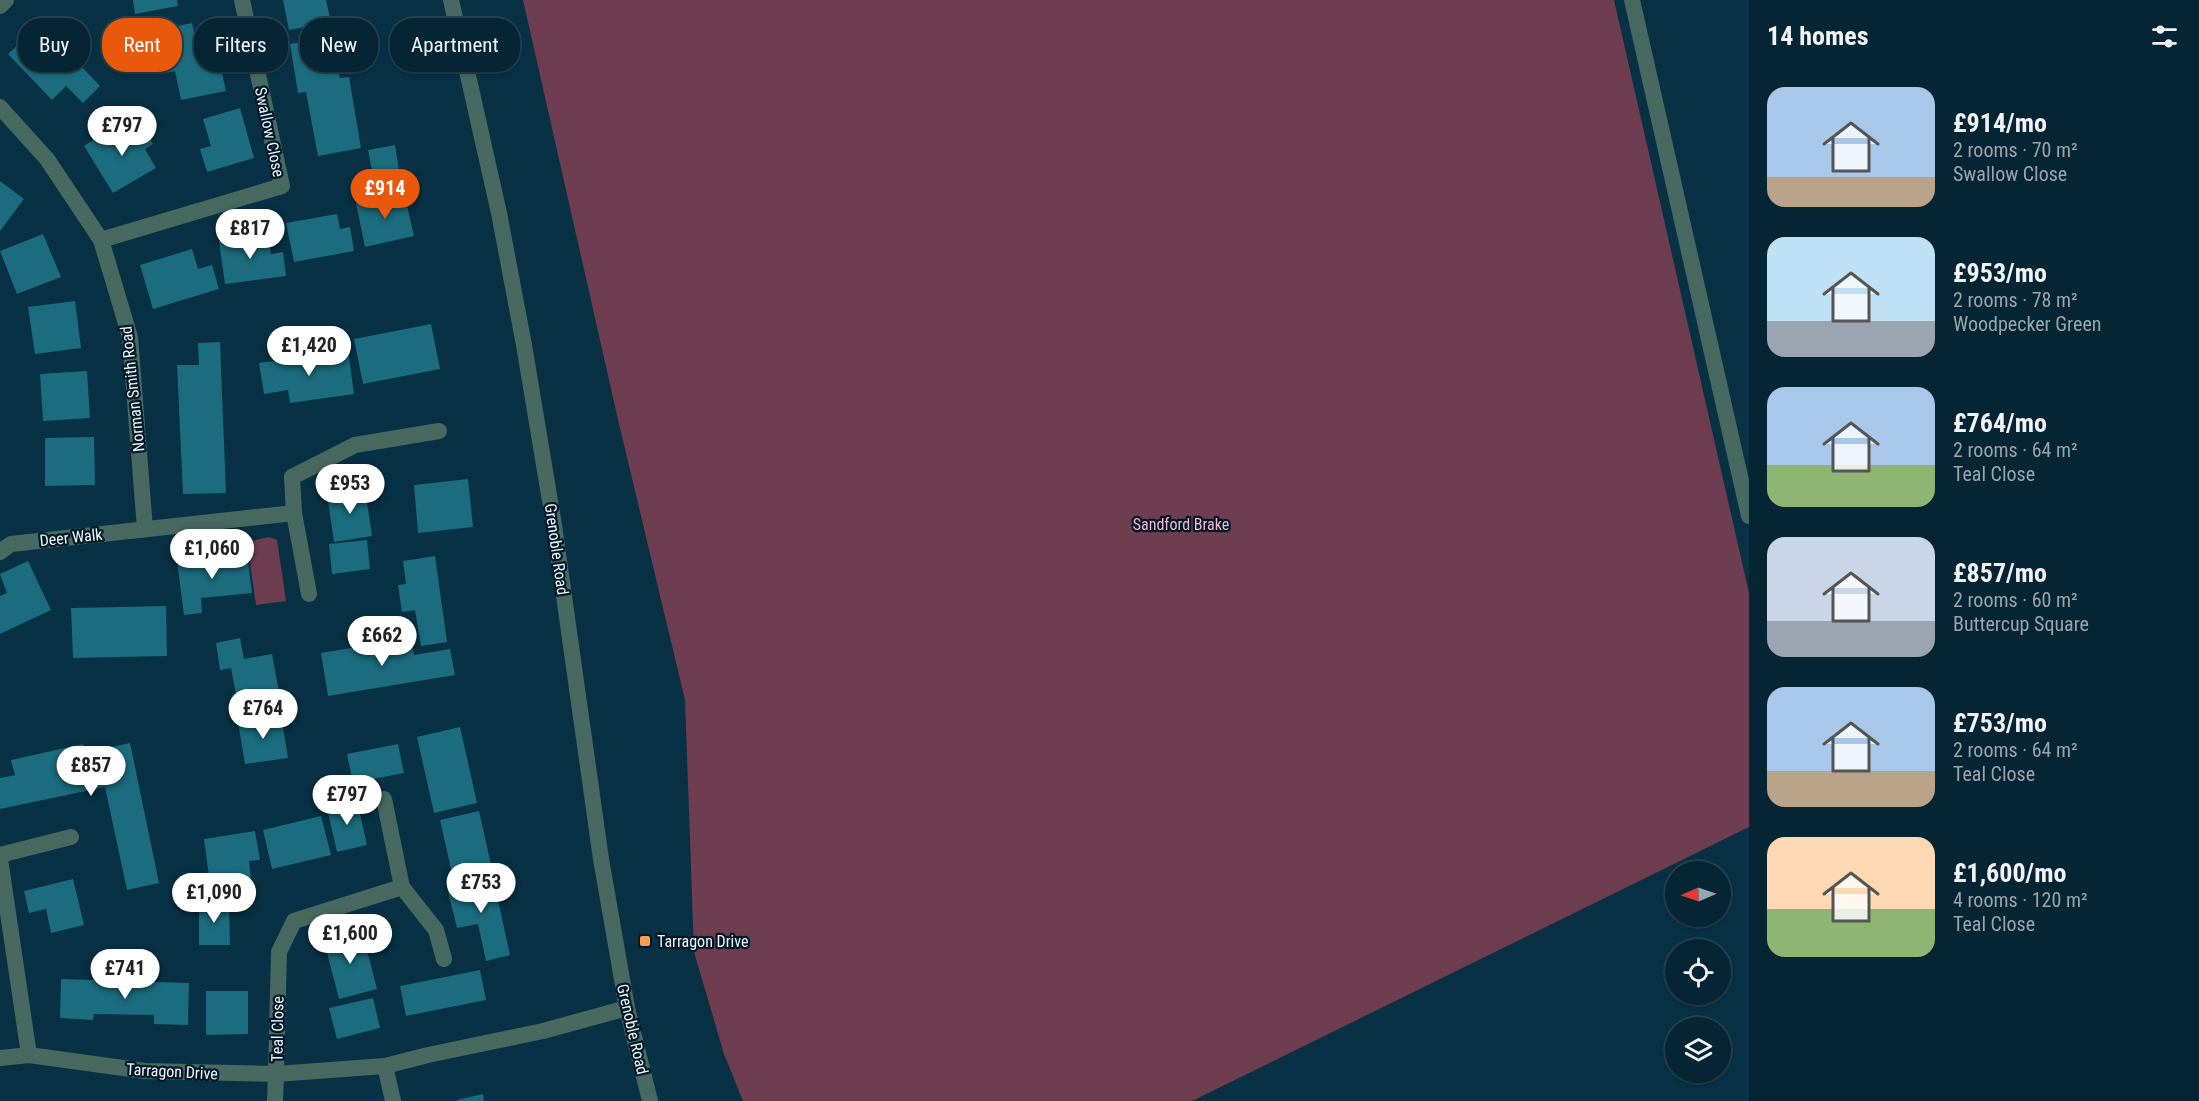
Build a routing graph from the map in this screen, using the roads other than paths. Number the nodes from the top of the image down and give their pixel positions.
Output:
1 (6, 0) edge
2 (242, 0) edge
3 (451, 0) edge
4 (1632, 0) edge
5 (0, 6) edge
6 (0, 107) edge
7 (101, 240) junction
8 (439, 431) dead end
9 (294, 513) junction
10 (1749, 516) edge
11 (145, 529) junction
12 (0, 552) edge
13 (309, 594) dead end
14 (384, 800) dead end
15 (71, 837) dead end
16 (0, 857) edge
17 (402, 887) junction
18 (444, 959) dead end
19 (627, 1008) junction
20 (29, 1055) junction
21 (0, 1058) edge
22 (386, 1066) junction
23 (276, 1074) junction
24 (275, 1101) edge
25 (393, 1101) edge
26 (650, 1101) edge

1 - 5 street
2 - 7 street, Swallow Close
3 - 19 street, Grenoble Road
4 - 10 street
6 - 7 street, Norman Smith Road
7 - 11 street, Norman Smith Road
8 - 9 street
9 - 11 street, Deer Walk
9 - 13 street
11 - 12 street, Deer Walk
14 - 17 street
15 - 16 street
16 - 20 street
17 - 18 street
17 - 23 street, Teal Close
19 - 22 street, Tarragon Drive
19 - 26 street, Grenoble Road
20 - 21 street, Tarragon Drive
20 - 23 street, Tarragon Drive
22 - 23 street, Tarragon Drive
22 - 25 street
23 - 24 street, Teal Close

